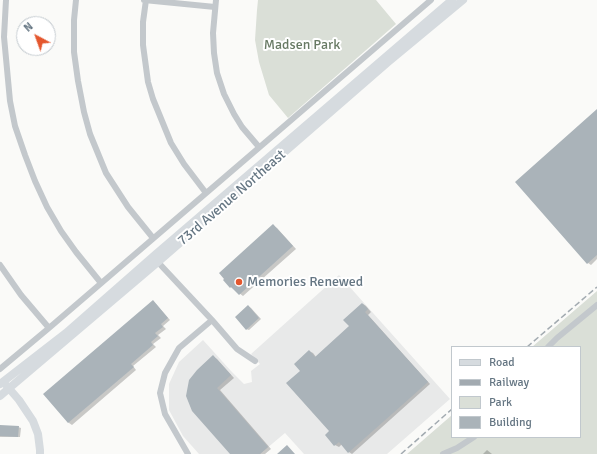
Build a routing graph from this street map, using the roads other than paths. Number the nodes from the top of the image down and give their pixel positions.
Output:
1 (6, 0) edge
2 (76, 0) edge
3 (145, 0) edge
4 (216, 0) edge
5 (431, 0) edge
6 (452, 0) edge
7 (463, 0) edge
8 (215, 7) junction
9 (259, 147) junction
10 (206, 193) junction
11 (153, 238) junction
12 (156, 259) junction
13 (0, 265) edge
14 (101, 283) junction
15 (597, 305) edge
16 (212, 320) junction
17 (49, 328) junction
18 (549, 346) edge
19 (255, 361) dead end
20 (0, 369) edge
21 (1, 381) edge
22 (9, 389) junction
23 (0, 396) edge
24 (472, 438) edge
25 (40, 454) edge
26 (188, 454) edge
27 (442, 454) edge

1 - 14 street
2 - 11 street
3 - 8 street
3 - 10 street
4 - 8 street
5 - 9 street, 73rd Avenue Northeast
6 - 12 street, 73rd Avenue Northeast
7 - 12 street, 73rd Avenue Northeast
8 - 9 street
9 - 10 street, 73rd Avenue Northeast
10 - 11 street, 73rd Avenue Northeast
11 - 14 street, 73rd Avenue Northeast
12 - 16 street
12 - 21 street, 73rd Avenue Northeast
12 - 22 street, 73rd Avenue Northeast
13 - 17 street
14 - 17 street, 73rd Avenue Northeast
15 - 18 street
16 - 19 street
16 - 26 street
17 - 20 street, 73rd Avenue Northeast
21 - 22 street
22 - 23 street, 73rd Avenue Northeast
22 - 25 street
24 - 27 street

